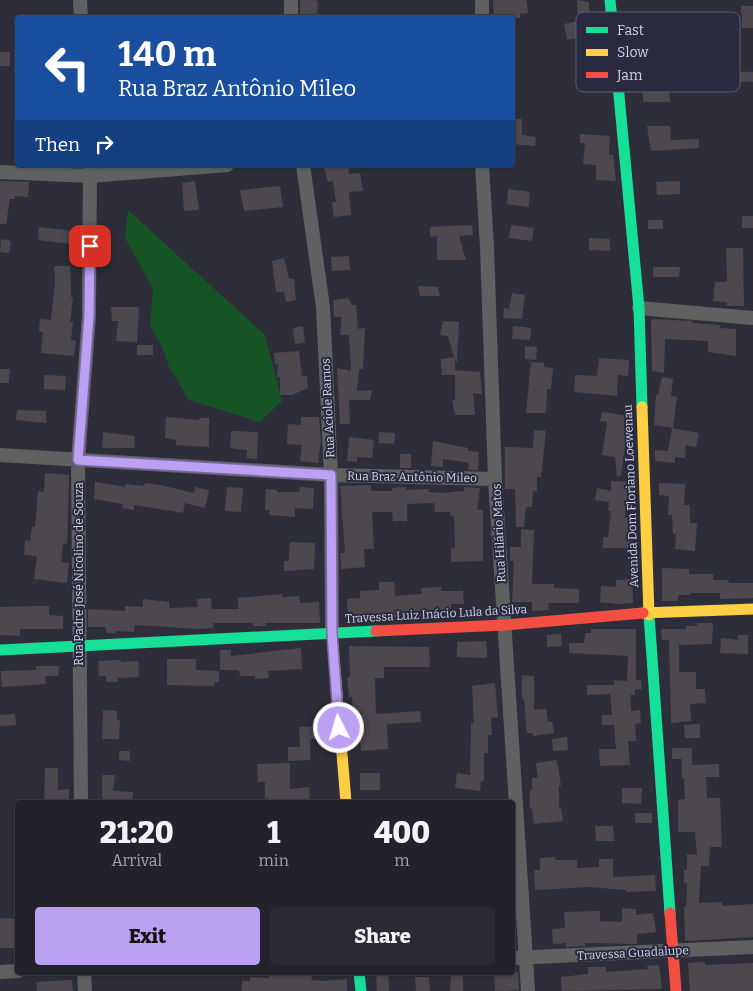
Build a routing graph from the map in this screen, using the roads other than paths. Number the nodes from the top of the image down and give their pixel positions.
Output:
1 (80, 0) edge
2 (292, 0) edge
3 (482, 0) edge
4 (82, 15) edge
5 (291, 15) edge
6 (482, 15) edge
7 (618, 92) edge
8 (172, 167) edge
9 (304, 167) edge
10 (482, 167) edge
11 (90, 170) edge
12 (0, 172) edge
13 (638, 308) junction
14 (753, 318) edge
15 (0, 455) edge
16 (78, 460) junction
17 (331, 475) junction
18 (496, 479) junction
19 (753, 610) edge
20 (649, 613) junction
21 (504, 625) junction
22 (332, 634) junction
23 (79, 646) junction
24 (0, 650) edge
25 (82, 800) edge
26 (346, 800) edge
27 (512, 800) edge
28 (515, 870) edge
29 (753, 947) edge
30 (673, 952) junction
31 (519, 959) edge
32 (15, 971) edge
33 (0, 972) edge
34 (84, 975) edge
35 (360, 975) edge
36 (85, 991) edge
37 (361, 991) edge
38 (528, 991) edge
39 (676, 991) edge

1 - 4 street
2 - 5 street
3 - 6 street
7 - 13 street, Avenida Dom Floriano Loewenau
8 - 11 street
9 - 17 street, Rua Aciole Ramos
10 - 18 street, Rua Hilário Matos
11 - 12 street
11 - 16 street, Rua Padre José Nicolino de Souza
13 - 14 street
13 - 20 street, Avenida Dom Floriano Loewenau
15 - 16 street, Rua Braz Antônio Mileo
16 - 17 street, Rua Braz Antônio Mileo
16 - 23 street, Rua Padre José Nicolino de Souza
17 - 18 street, Rua Braz Antônio Mileo
17 - 22 street, Rua Aciole Ramos
18 - 21 street, Rua Hilário Matos
19 - 20 street, Travessa Luiz Inácio Lula da Silva
20 - 21 street, Travessa Luiz Inácio Lula da Silva
20 - 30 street, Avenida Dom Floriano Loewenau
21 - 22 street, Travessa Luiz Inácio Lula da Silva
21 - 27 street, Rua Hilário Matos
22 - 23 street, Travessa Luiz Inácio Lula da Silva
22 - 26 street, Rua Aciole Ramos
23 - 24 street, Travessa Luiz Inácio Lula da Silva
23 - 25 street, Rua Padre José Nicolino de Souza
28 - 31 street, Rua Hilário Matos
29 - 30 street, Travessa Guadalupe
30 - 31 street, Travessa Guadalupe
30 - 39 street, Avenida Dom Floriano Loewenau
31 - 38 street, Rua Hilário Matos
32 - 33 street
34 - 36 street
35 - 37 street

